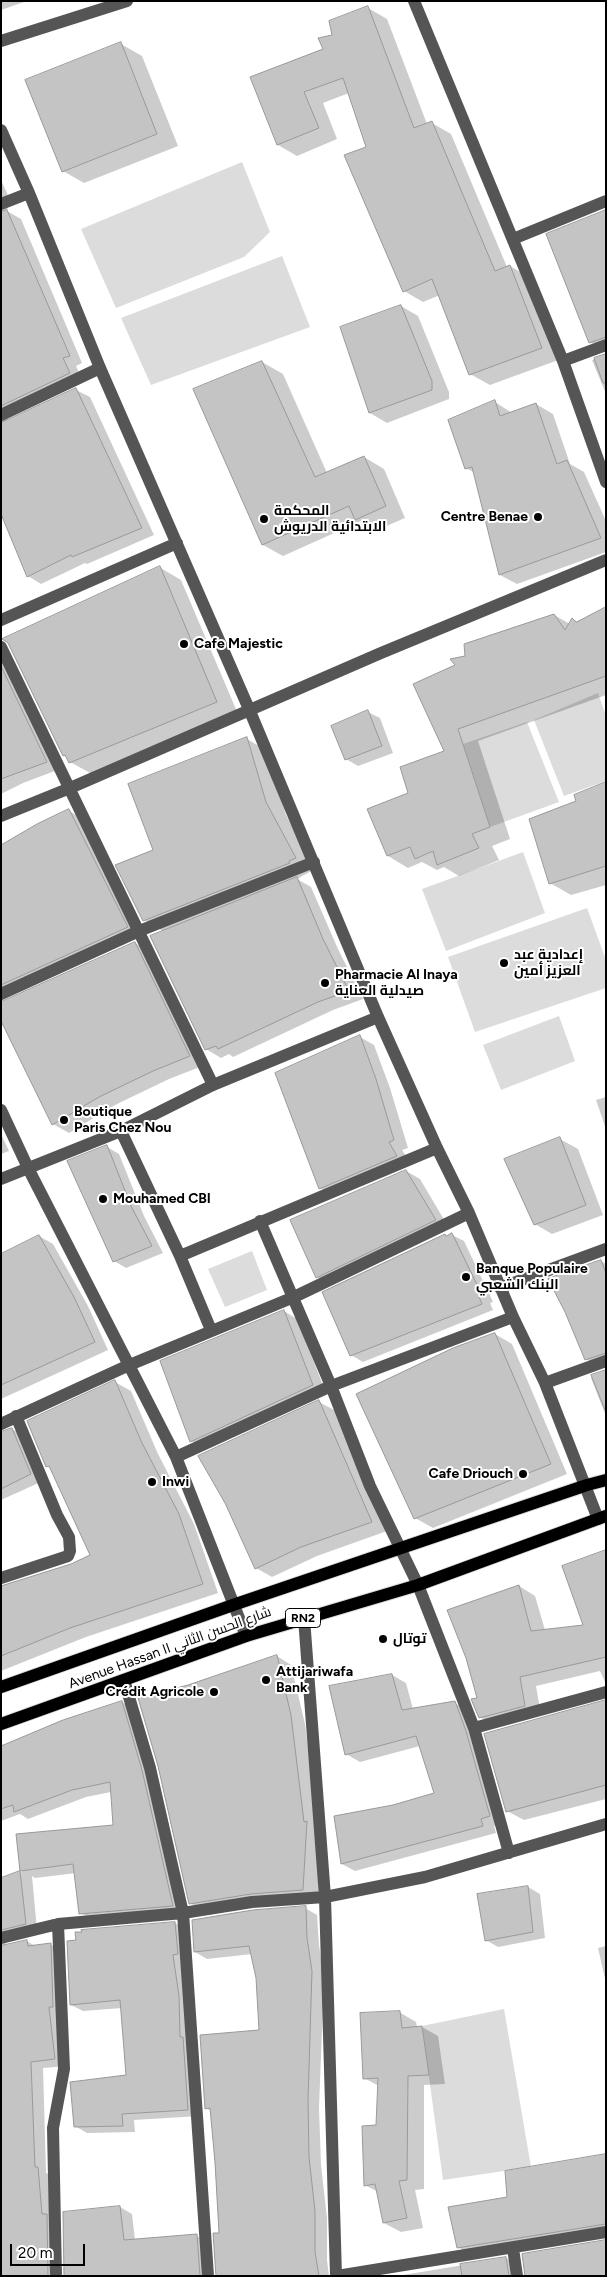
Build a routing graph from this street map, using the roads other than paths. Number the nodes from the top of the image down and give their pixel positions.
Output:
1 (127, 1) edge
2 (414, 1) edge
3 (1, 41) edge
4 (1, 130) edge
5 (29, 193) junction
6 (606, 201) edge
7 (1, 204) edge
8 (513, 239) junction
9 (606, 345) edge
10 (563, 361) junction
11 (100, 368) junction
12 (1, 415) edge
13 (606, 482) edge
14 (177, 542) junction
15 (606, 560) edge
16 (1, 620) edge
17 (1, 647) edge
18 (249, 709) junction
19 (70, 788) junction
20 (1, 816) edge
21 (314, 862) junction
22 (138, 931) junction
23 (1, 994) edge
24 (378, 1017) junction
25 (213, 1085) junction
26 (1, 1110) edge
27 (121, 1132) junction
28 (437, 1148) junction
29 (29, 1170) junction
30 (1, 1179) edge
31 (469, 1213) junction
32 (260, 1221) junction
33 (606, 1249) edge
34 (180, 1256) junction
35 (500, 1288) junction
36 (294, 1297) junction
37 (512, 1317) junction
38 (211, 1330) junction
39 (606, 1361) edge
40 (128, 1366) junction
41 (545, 1383) junction
42 (331, 1386) junction
43 (16, 1416) junction
44 (1, 1424) edge
45 (176, 1457) junction
46 (606, 1480) edge
47 (587, 1485) junction
48 (602, 1517) edge
49 (402, 1549) junction
50 (1, 1578) edge
51 (418, 1585) junction
52 (233, 1605) junction
53 (304, 1618) junction
54 (246, 1636) junction
55 (124, 1680) junction
56 (1, 1687) edge
57 (606, 1692) edge
58 (1, 1724) edge
59 (474, 1728) junction
60 (606, 1824) edge
61 (509, 1853) junction
62 (325, 1897) junction
63 (183, 1913) junction
64 (58, 1924) junction
65 (1, 1938) edge
66 (606, 2232) edge
67 (513, 2248) junction
68 (56, 2276) edge
69 (208, 2276) edge
70 (336, 2276) edge
71 (517, 2276) edge

1 - 3 street
2 - 8 street
4 - 5 street
5 - 7 street
5 - 11 street
6 - 8 street
8 - 10 street
9 - 10 street
10 - 13 street
11 - 12 street
11 - 14 street
14 - 16 street
14 - 18 street
15 - 18 street
17 - 19 street
18 - 19 street
18 - 21 street
19 - 20 street
19 - 22 street
21 - 22 street
21 - 24 street
22 - 23 street
22 - 25 street
24 - 25 street
24 - 28 street
25 - 27 street
26 - 29 street
27 - 29 street
27 - 34 street
28 - 31 street
28 - 32 street
29 - 30 street
29 - 40 street
31 - 35 street
31 - 36 street
32 - 34 street
32 - 36 street
33 - 35 street
34 - 38 street
35 - 37 street
36 - 38 street
36 - 42 street
37 - 41 street
37 - 42 street
38 - 40 street
39 - 41 street
40 - 43 street
40 - 45 street
41 - 47 street
42 - 45 street
42 - 49 street
43 - 44 street
43 - 50 street
45 - 52 street
46 - 47 main road, Avenue Hassan II شارع الحسن الثاني / RN2
47 - 48 street
47 - 49 main road, Avenue Hassan II شارع الحسن الثاني / RN2
48 - 51 main road, Avenue Hassan II شارع الحسن الثاني / RN2
49 - 51 street
49 - 52 main road, Avenue Hassan II شارع الحسن الثاني / RN2
51 - 53 main road, Avenue Hassan II شارع الحسن الثاني / RN2
51 - 59 street
52 - 54 street
52 - 56 main road, Avenue Hassan II شارع الحسن الثاني / RN2
53 - 54 main road, Avenue Hassan II شارع الحسن الثاني / RN2
53 - 62 street
54 - 55 main road, Avenue Hassan II شارع الحسن الثاني / RN2
55 - 58 main road, Avenue Hassan II شارع الحسن الثاني / RN2
55 - 63 street
57 - 59 street
59 - 61 street
60 - 61 street
61 - 62 street
62 - 63 street
62 - 70 street
63 - 64 street
63 - 69 street
64 - 65 street
64 - 68 street
66 - 67 street
67 - 70 street
67 - 71 street

